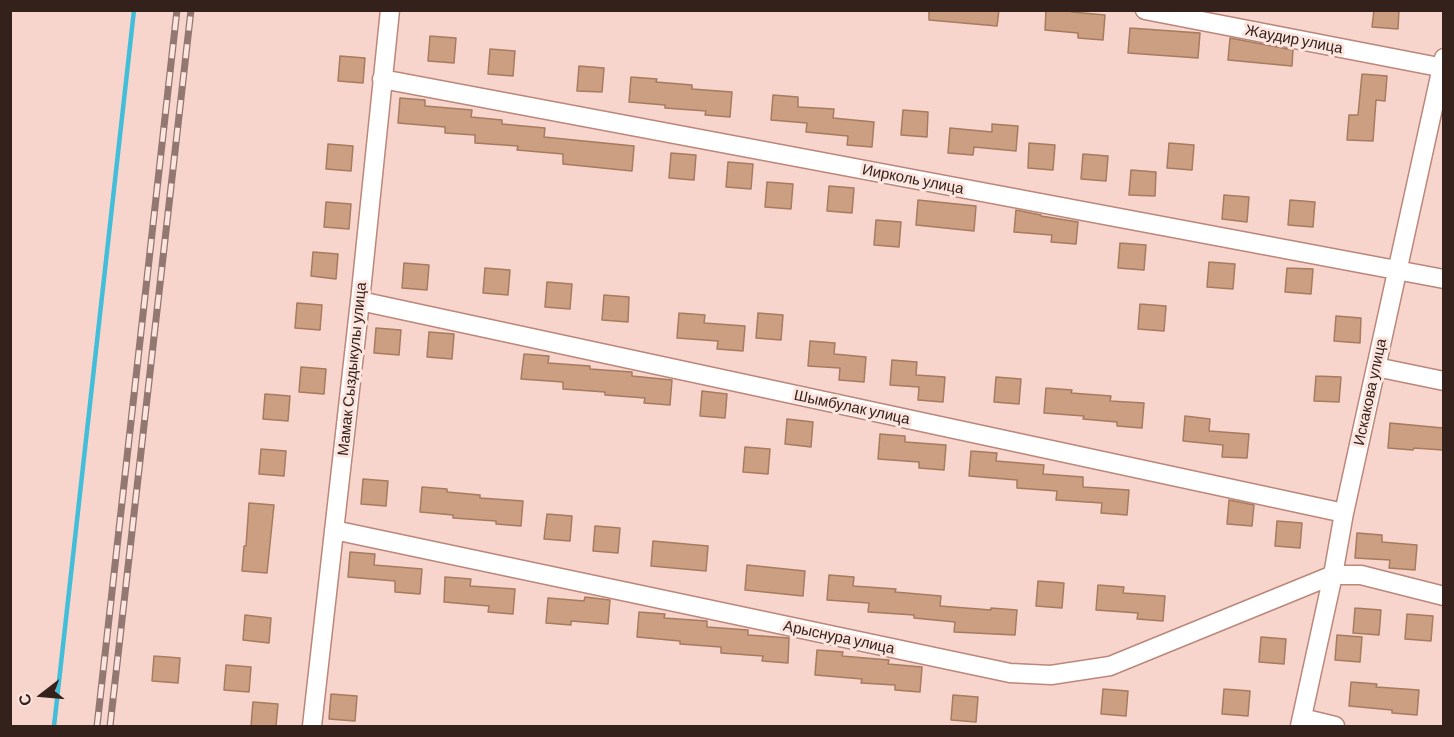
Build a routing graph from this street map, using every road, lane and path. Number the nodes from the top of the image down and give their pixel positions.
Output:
1 (390, 10) edge
2 (1145, 10) edge
3 (1443, 64) edge
4 (382, 79) junction
5 (1396, 270) junction
6 (1443, 279) edge
7 (360, 301) junction
8 (1376, 367) junction
9 (1443, 381) edge
10 (1344, 513) junction
11 (334, 530) junction
12 (1333, 575) junction
13 (1443, 596) edge
14 (1301, 722) edge
15 (312, 726) edge
16 (1335, 726) edge

1 - 4 street, Мамак Сыздыкулы улица
2 - 3 street, Жаудир улица
3 - 5 street, Искакова улица
4 - 5 street, Иирколь улица
4 - 7 street, Мамак Сыздыкулы улица
5 - 6 street, Иирколь улица
5 - 8 street, Искакова улица
7 - 10 street, Шымбулак улица
7 - 11 street, Мамак Сыздыкулы улица
8 - 9 street
8 - 10 street, Искакова улица
10 - 12 street, Искакова улица
11 - 12 street, Арыснура улица
11 - 15 street, Мамак Сыздыкулы улица
12 - 13 street
12 - 14 street, Искакова улица
14 - 16 street

